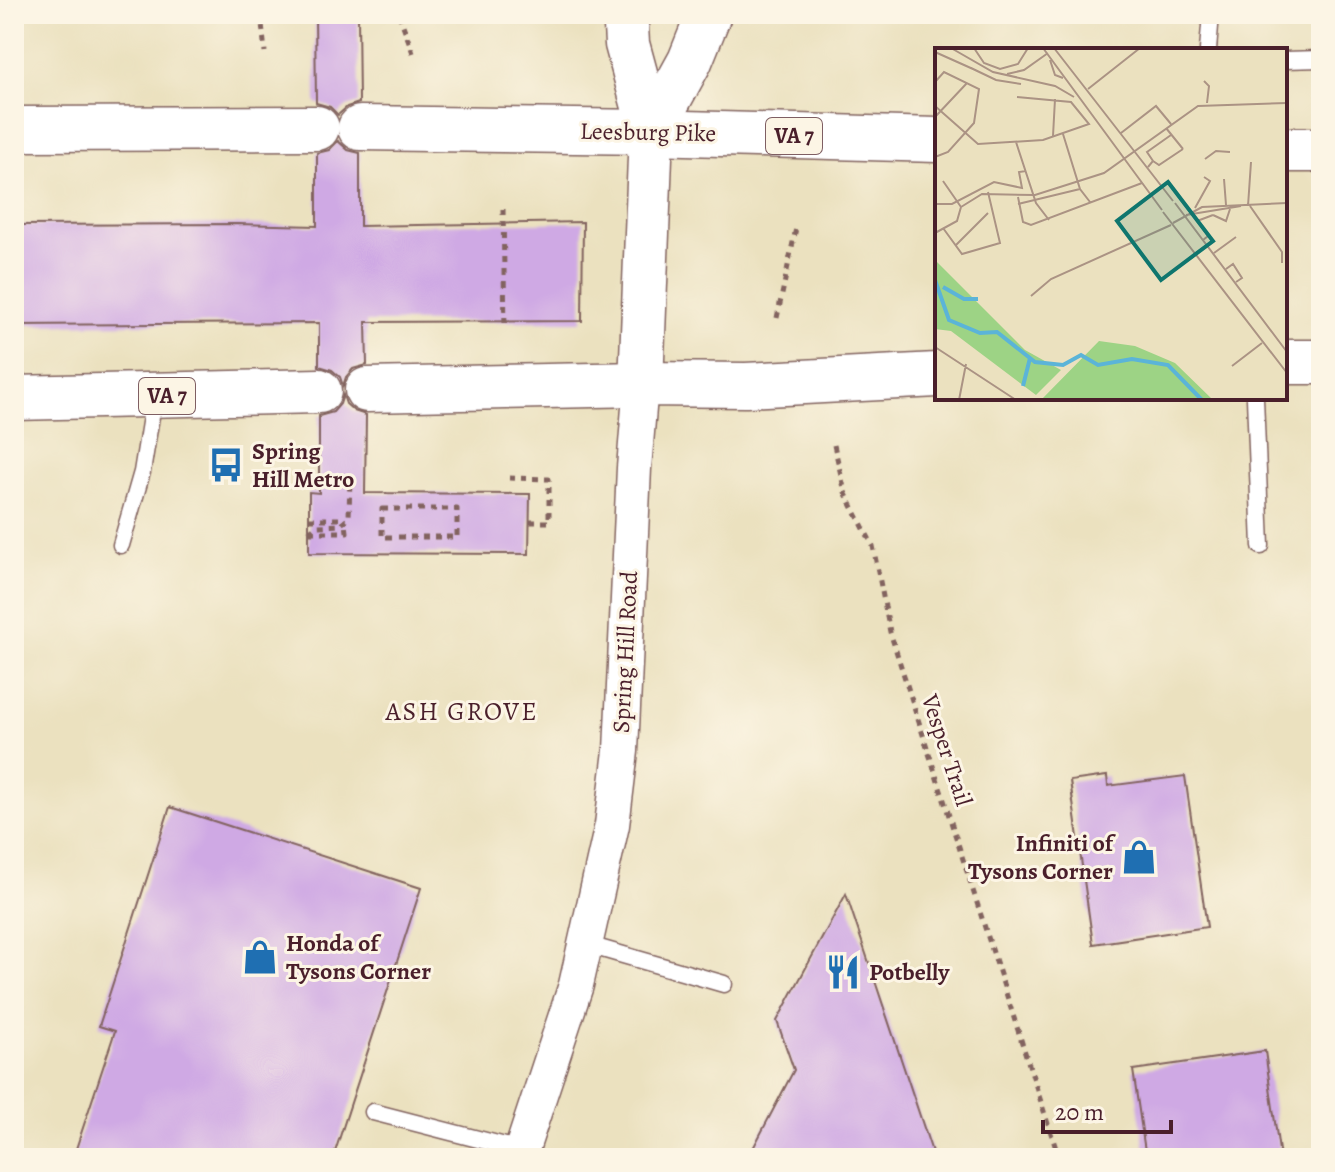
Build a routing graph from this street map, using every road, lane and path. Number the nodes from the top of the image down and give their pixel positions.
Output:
1 (261, 14) edge
2 (399, 14) edge
3 (629, 14) edge
4 (709, 14) edge
5 (1211, 14) edge
6 (1208, 48) edge
7 (265, 52) dead end
8 (413, 53) dead end
9 (1321, 59) edge
10 (1287, 60) edge
11 (317, 128) dead end
12 (360, 128) dead end
13 (14, 129) edge
14 (651, 132) junction
15 (935, 140) edge
16 (1287, 150) edge
17 (1321, 150) edge
18 (503, 209) dead end
19 (796, 228) dead end
20 (777, 318) dead end
21 (505, 329) dead end
22 (1287, 362) edge
23 (1321, 362) edge
24 (935, 375) edge
25 (641, 384) junction
26 (367, 390) dead end
27 (319, 391) dead end
28 (154, 396) junction
29 (14, 398) edge
30 (1255, 400) edge
31 (834, 445) dead end
32 (350, 475) dead end
33 (509, 478) dead end
34 (382, 509) joint
35 (529, 522) dead end
36 (316, 526) junction
37 (121, 545) dead end
38 (1261, 546) dead end
39 (585, 944) junction
40 (724, 984) dead end
41 (373, 1112) dead end
42 (520, 1154) edge
43 (1059, 1158) edge

1 - 7 path
2 - 8 path
3 - 14 main road, Spring Hill Road
4 - 14 main road, Spring Hill Road
5 - 6 lane
9 - 10 lane
11 - 13 main road
12 - 14 main road, Leesburg Pike / VA 7
14 - 15 main road, Leesburg Pike / VA 7
14 - 25 main road, Spring Hill Road
16 - 17 main road
18 - 21 path
19 - 20 path
22 - 23 main road
24 - 25 main road
25 - 26 main road
25 - 39 street, Spring Hill Road
27 - 28 main road, VA 7
28 - 29 main road, VA 7
28 - 37 lane
30 - 38 lane
31 - 43 path, Vesper Trail
32 - 36 path
33 - 35 path
34 - 34 path
36 - 36 path
39 - 40 lane
39 - 42 street, Spring Hill Road
41 - 42 lane

